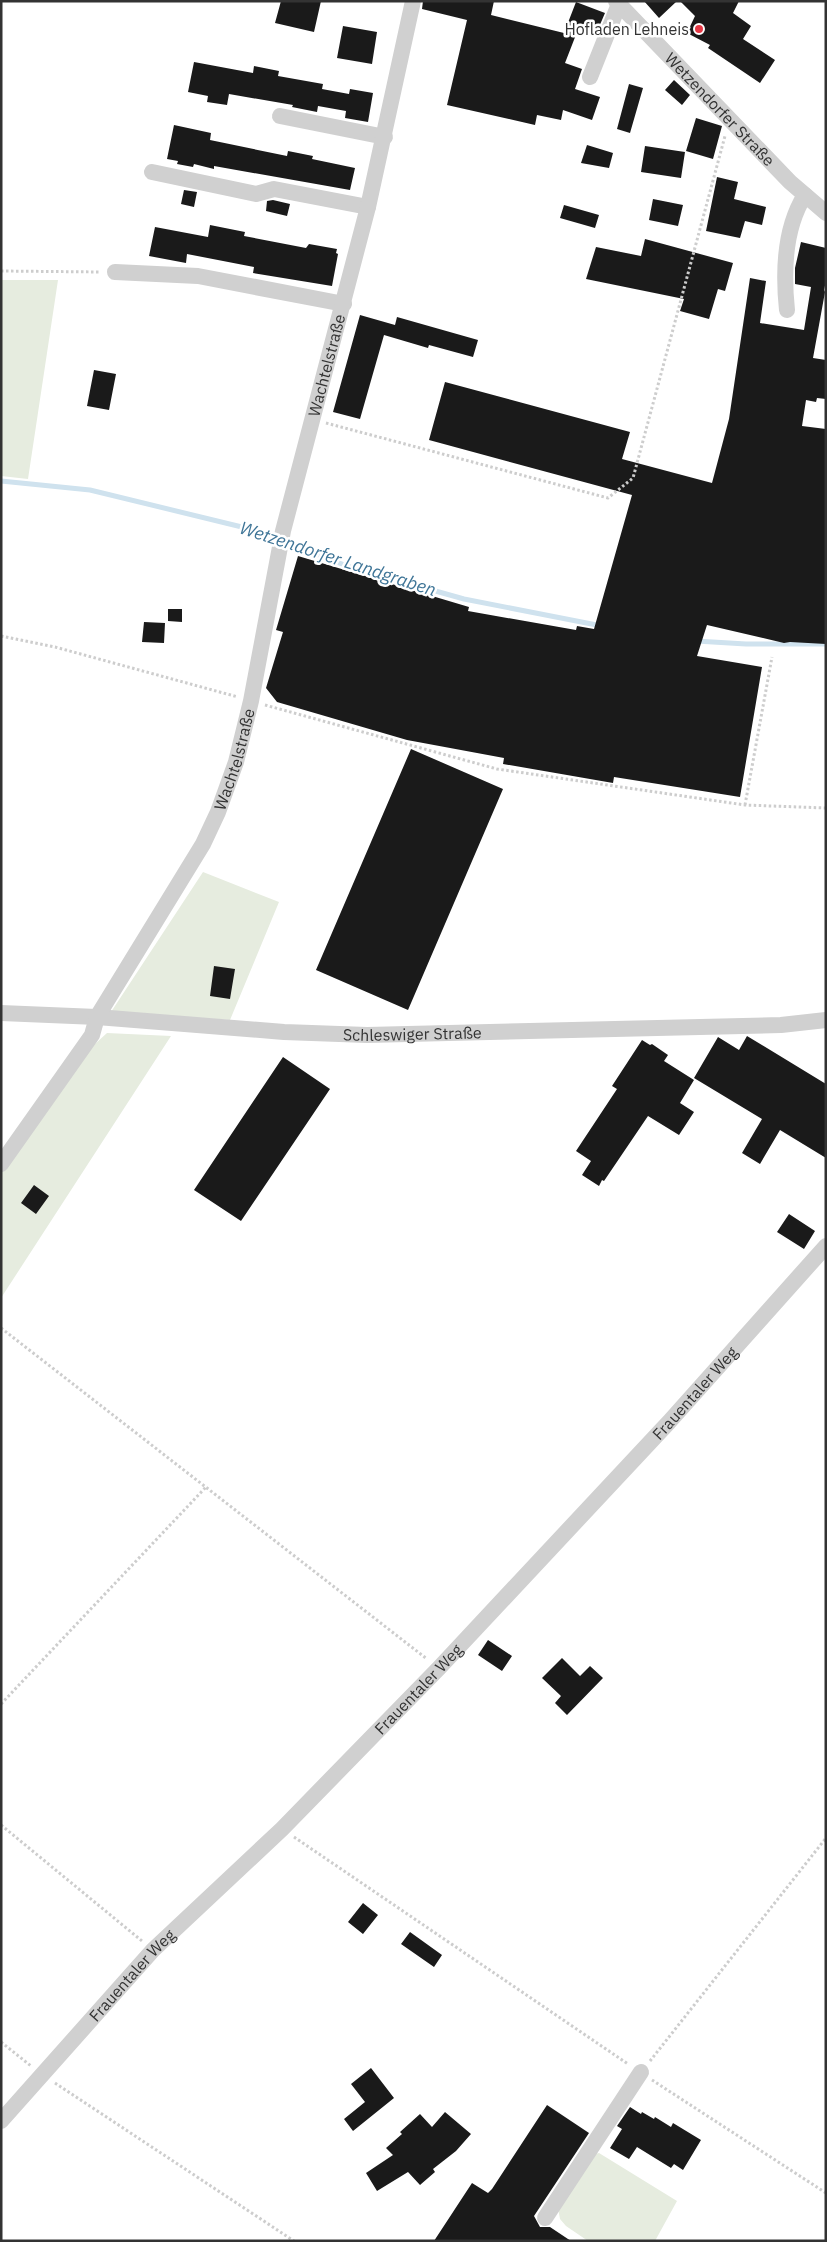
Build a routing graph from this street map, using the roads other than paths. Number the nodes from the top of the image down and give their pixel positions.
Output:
1 (413, 1) edge
2 (618, 3) edge
3 (590, 77) dead end
4 (280, 116) dead end
5 (385, 137) junction
6 (152, 172) dead end
7 (805, 195) junction
8 (368, 206) junction
9 (826, 213) edge
10 (115, 272) road end
11 (344, 304) junction
12 (787, 310) dead end
13 (1, 1013) edge
14 (97, 1017) junction
15 (826, 1020) edge
16 (1, 1164) edge
17 (826, 1246) edge
18 (641, 2072) road end
19 (1, 2121) edge
20 (545, 2218) dead end

1 - 5 street, Wachtelstraße
2 - 3 street
2 - 7 street, Wetzendorfer Straße
4 - 5 street
5 - 8 street, Wachtelstraße
6 - 8 street
7 - 9 street, Wetzendorfer Straße
7 - 12 street
8 - 11 street, Wachtelstraße
10 - 11 street, Wachtelstraße
11 - 14 street, Wachtelstraße
13 - 14 street, Schleswiger Straße
14 - 15 street, Schleswiger Straße
14 - 16 street, Wachtelstraße
17 - 19 street, Frauentaler Weg
18 - 20 street

